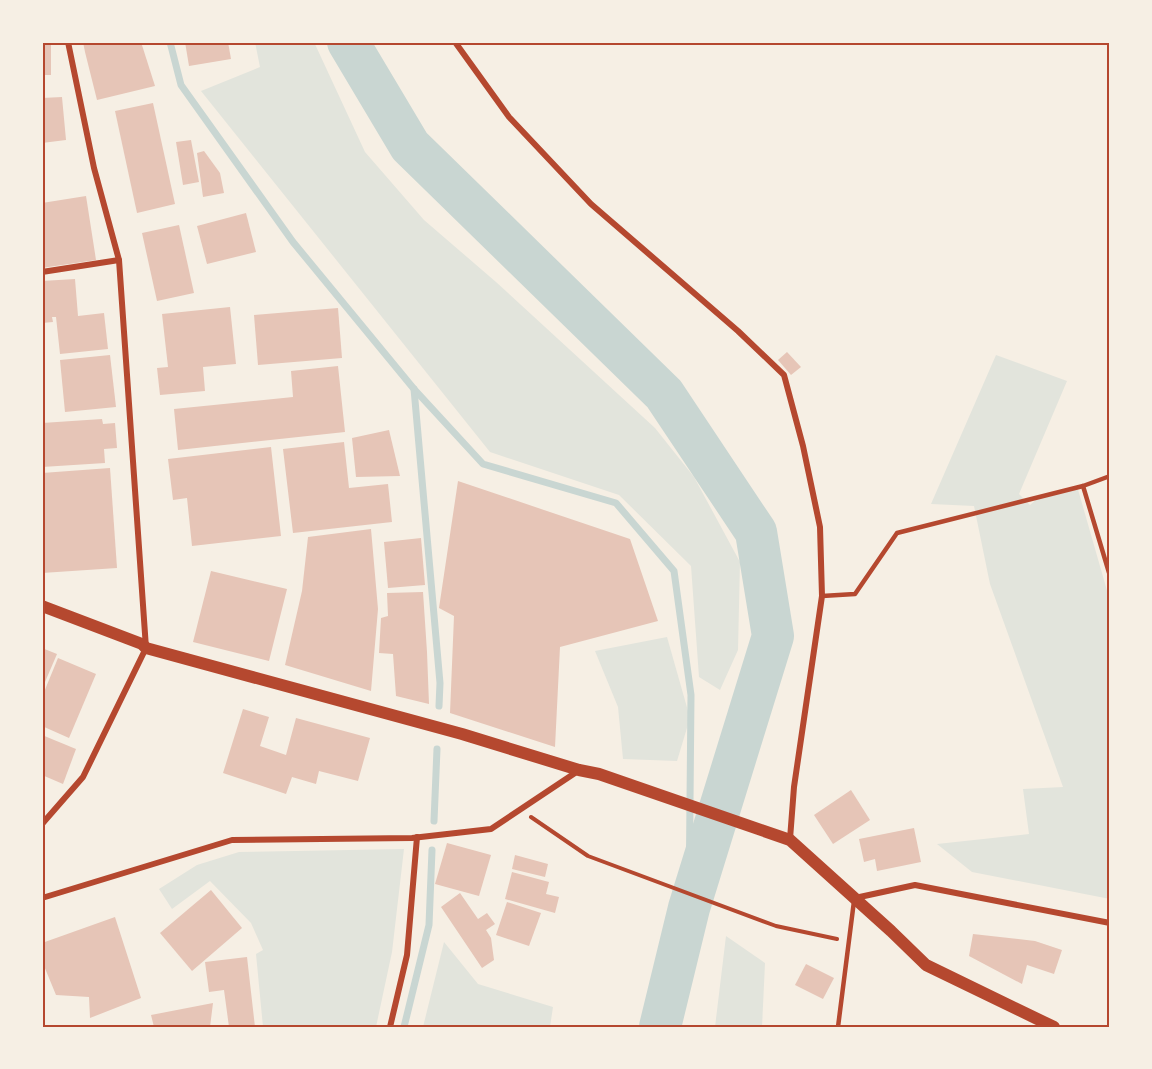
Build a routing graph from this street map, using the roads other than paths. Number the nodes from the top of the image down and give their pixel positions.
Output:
1 (68, 42) edge
2 (455, 42) edge
3 (119, 260) junction
4 (42, 272) edge
5 (1110, 476) edge
6 (1083, 486) junction
7 (1110, 576) edge
8 (822, 596) junction
9 (42, 606) edge
10 (146, 648) junction
11 (579, 770) junction
12 (42, 824) edge
13 (417, 837) junction
14 (790, 840) junction
15 (42, 898) edge
16 (855, 898) junction
17 (1110, 923) edge
18 (390, 1027) edge
19 (838, 1027) edge
20 (1054, 1027) edge

1 - 3 street
2 - 8 street
3 - 4 street
3 - 10 street
5 - 6 lane
6 - 7 lane
6 - 8 lane
8 - 14 street
9 - 10 main road
10 - 11 main road
10 - 12 street
11 - 13 street
11 - 14 main road
13 - 15 street
13 - 18 street
14 - 16 main road
16 - 17 street
16 - 19 lane
16 - 20 main road

